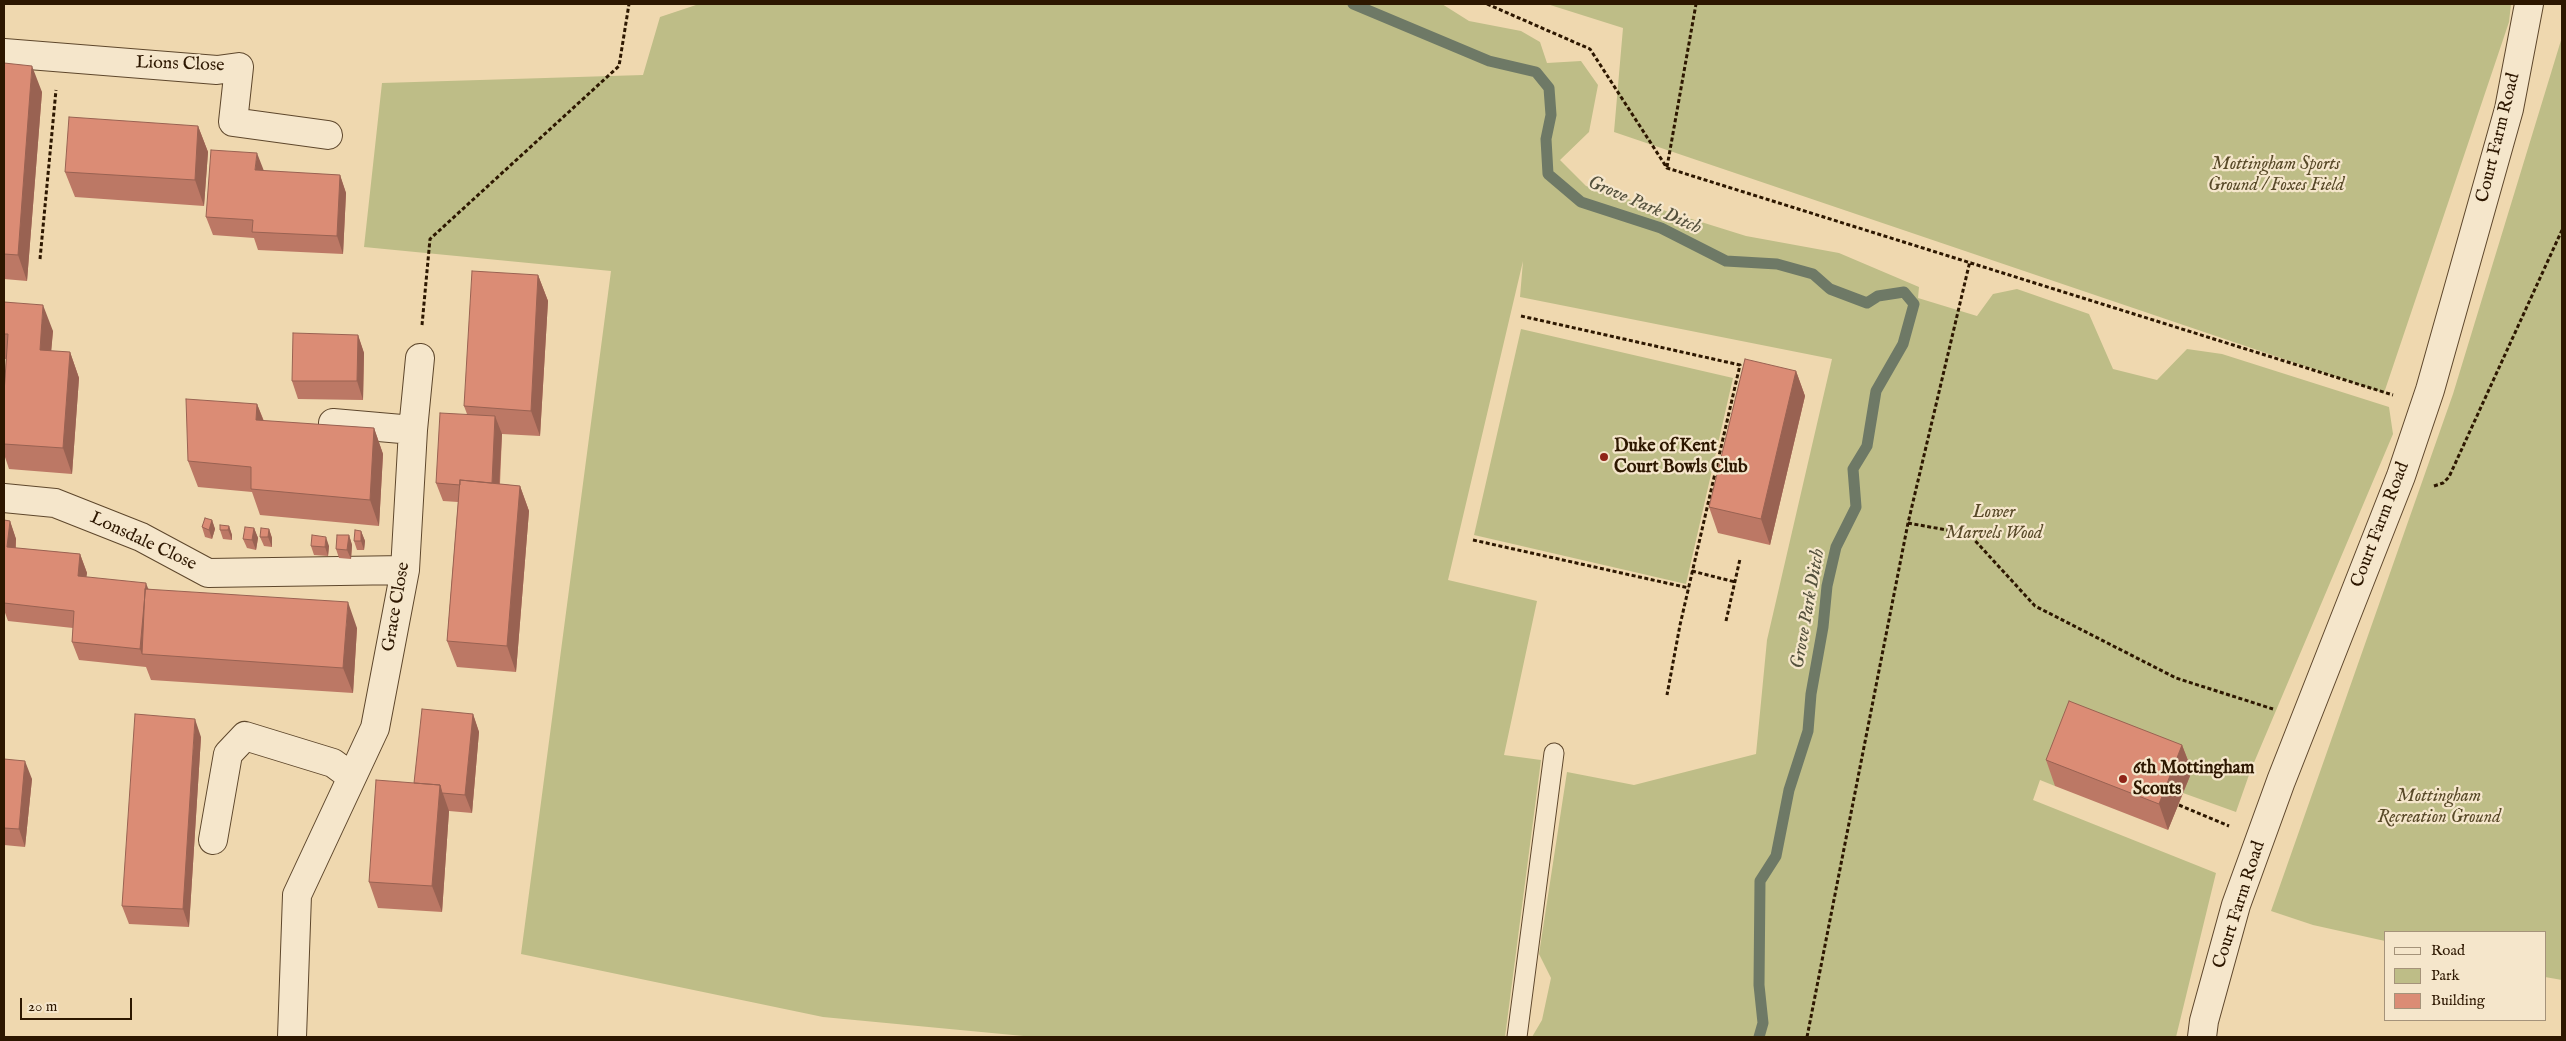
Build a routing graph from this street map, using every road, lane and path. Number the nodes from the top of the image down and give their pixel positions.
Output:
1 (629, 4) edge
2 (1487, 4) edge
3 (1696, 4) edge
4 (2528, 4) edge
5 (4, 53) edge
6 (59, 58) junction
7 (328, 135) dead end
8 (1667, 168) junction
9 (2562, 230) edge
10 (40, 259) dead end
11 (1970, 261) junction
12 (1521, 316) dead end
13 (420, 358) joint
14 (1738, 373) junction
15 (1746, 375) edge
16 (2425, 405) junction
17 (333, 423) edge
18 (413, 430) junction
19 (2449, 477) dead end
20 (4, 498) edge
21 (1908, 523) junction
22 (1473, 540) dead end
23 (1740, 559) dead end
24 (405, 570) junction
25 (1692, 571) junction
26 (1735, 582) junction
27 (1689, 588) junction
28 (1726, 621) dead end
29 (1667, 696) dead end
30 (2305, 720) junction
31 (1554, 753) dead end
32 (352, 778) junction
33 (2179, 805) dead end
34 (2231, 827) dead end
35 (213, 840) dead end
36 (292, 1037) edge
37 (1517, 1037) edge
38 (1809, 1037) edge
39 (2202, 1037) edge

1 - 13 path
2 - 8 path
3 - 8 path
4 - 16 street, Court Farm Road
5 - 6 street, Lions Close
6 - 7 street, Lions Close
6 - 10 path
8 - 11 path
9 - 19 path
11 - 16 path
11 - 21 path
12 - 14 path
13 - 18 street, Grace Close
14 - 15 path
14 - 25 path
16 - 30 street, Court Farm Road
17 - 18 street
18 - 24 street, Grace Close
20 - 24 street, Lonsdale Close
21 - 30 path
21 - 38 path
22 - 27 path
23 - 26 path
24 - 32 street, Grace Close
25 - 26 path
25 - 27 path
26 - 28 path
27 - 29 path
30 - 39 street, Court Farm Road
31 - 37 lane
32 - 35 street
32 - 36 street, Grace Close
33 - 34 path

